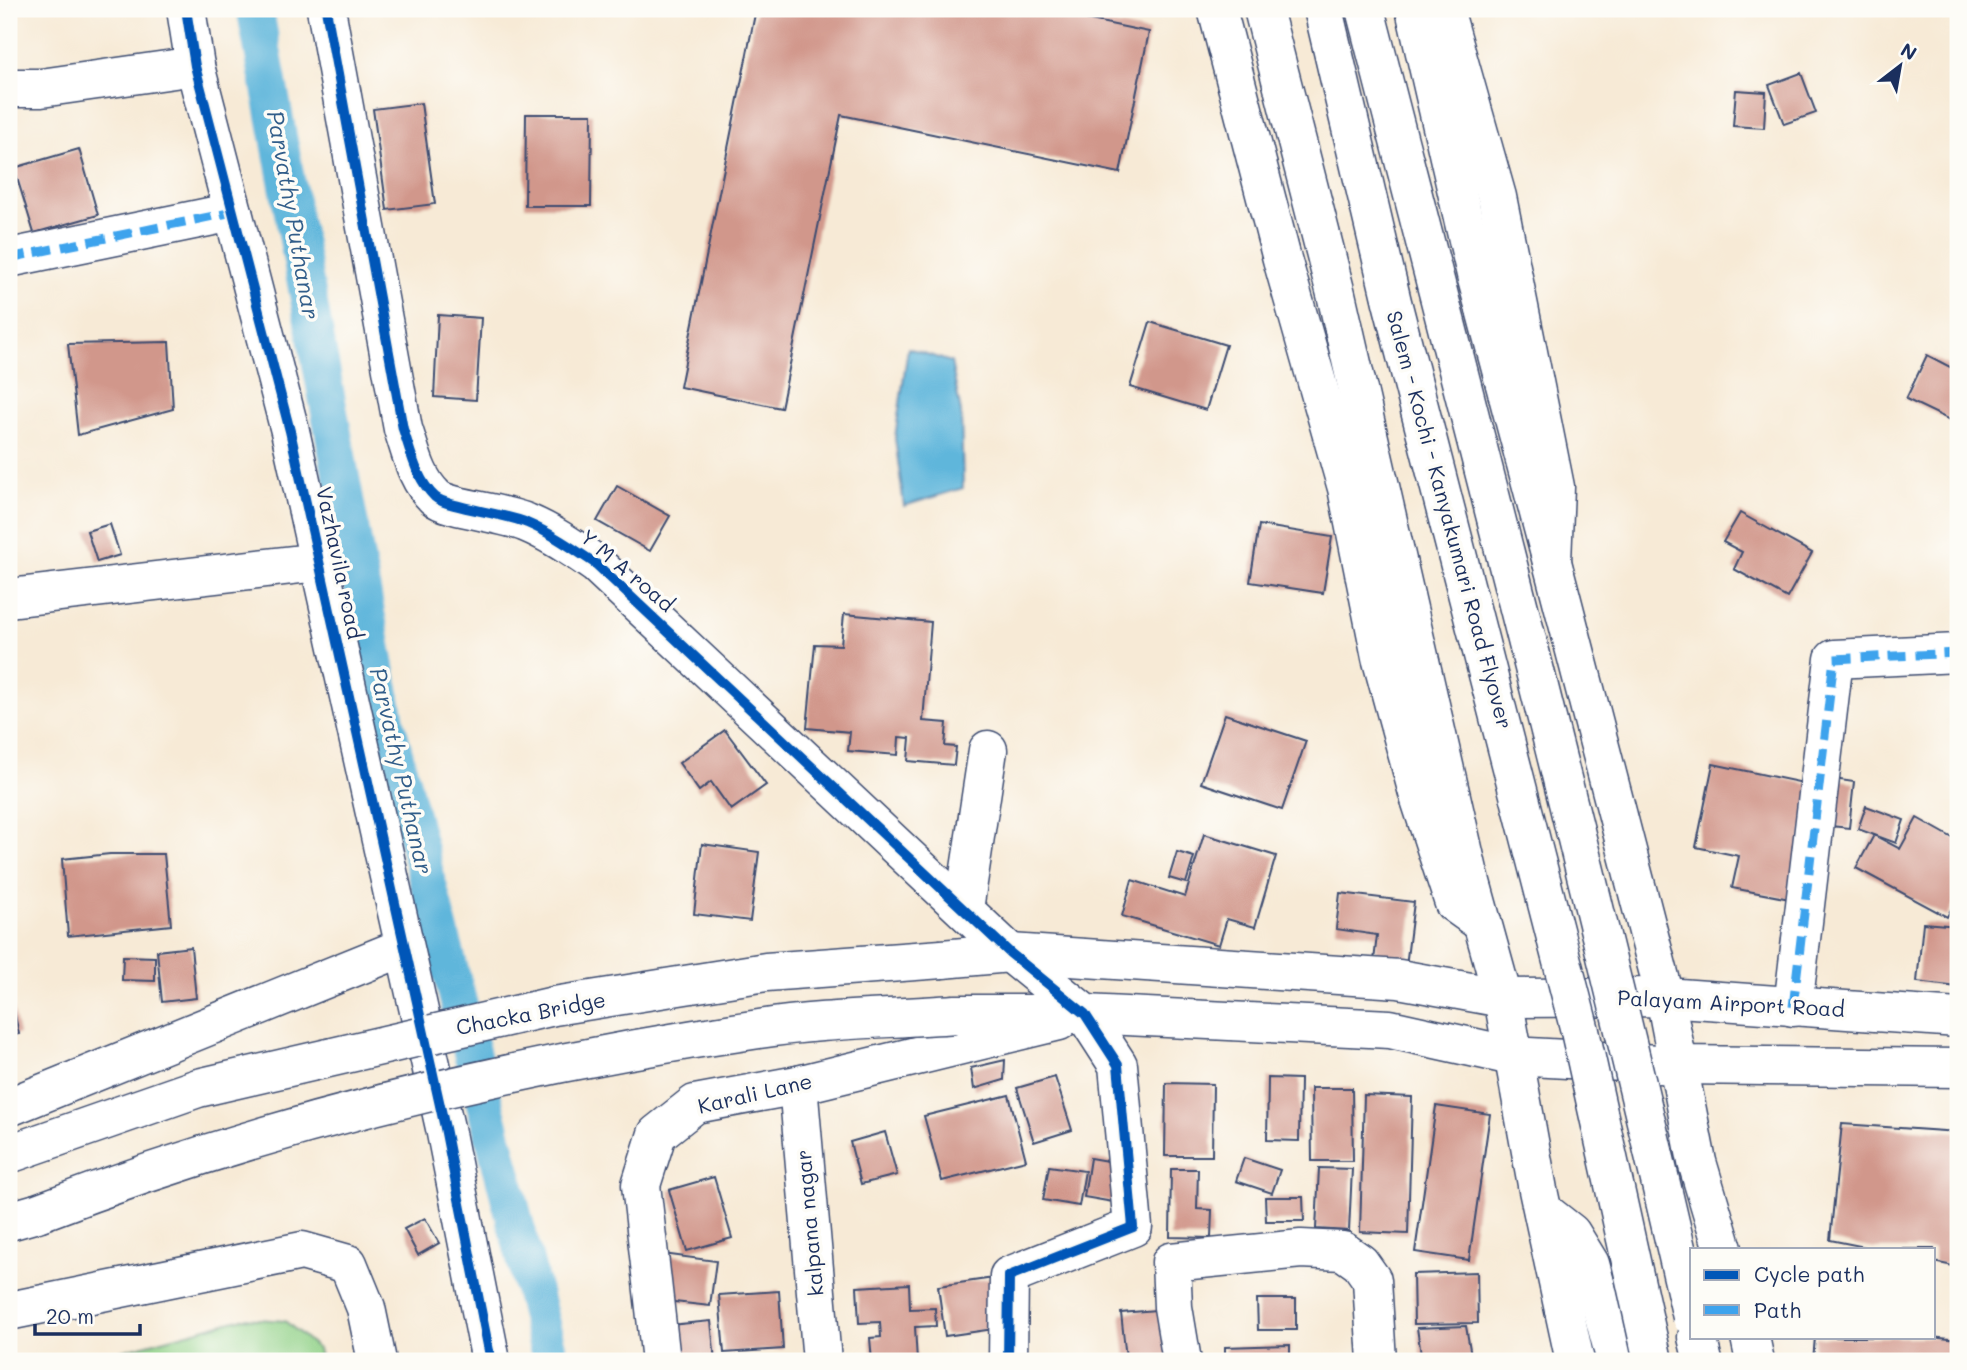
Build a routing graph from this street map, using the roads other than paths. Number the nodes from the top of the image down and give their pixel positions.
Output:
1 (186, 9) edge
2 (326, 9) edge
3 (1217, 9) edge
4 (1263, 9) edge
5 (1323, 9) edge
6 (1365, 9) edge
7 (1415, 9) edge
8 (1444, 9) edge
9 (195, 66) junction
10 (9, 88) edge
11 (233, 212) junction
12 (9, 258) edge
13 (319, 562) junction
14 (1552, 562) junction
15 (9, 598) edge
16 (1958, 653) edge
17 (988, 750) dead end
18 (964, 909) junction
19 (1482, 923) junction
20 (404, 947) junction
21 (1010, 953) junction
22 (1665, 997) junction
23 (1503, 998) junction
24 (1793, 1007) junction
25 (1086, 1014) junction
26 (1958, 1018) edge
27 (1512, 1056) junction
28 (1678, 1065) junction
29 (1958, 1068) edge
30 (798, 1085) junction
31 (9, 1107) edge
32 (9, 1154) edge
33 (1543, 1211) junction
34 (23, 1217) edge
35 (1133, 1227) junction
36 (1723, 1248) edge
37 (1171, 1262) junction
38 (1690, 1308) edge
39 (9, 1311) edge
40 (1697, 1338) edge
41 (1750, 1338) edge
42 (377, 1361) edge
43 (491, 1361) edge
44 (661, 1361) edge
45 (822, 1361) edge
46 (1008, 1361) edge
47 (1182, 1361) edge
48 (1377, 1361) edge
49 (1575, 1361) edge
50 (1616, 1361) edge
51 (1653, 1361) edge
52 (1703, 1361) edge
53 (1755, 1361) edge

1 - 9 main road, Vazhavila road
2 - 18 main road, Y M A road
3 - 19 main road
4 - 19 main road
5 - 51 main road, Salem - Kochi - Kanyakumari Road Flyover, bridge
6 - 38 main road, Salem - Kochi - Kanyakumari Road Flyover, bridge
7 - 14 main road
8 - 14 main road
9 - 10 main road
9 - 11 main road, Vazhavila road
11 - 12 main road
11 - 13 main road, Vazhavila road
13 - 15 main road
13 - 20 main road, Vazhavila road
14 - 22 main road
16 - 24 main road
17 - 18 main road
18 - 21 main road, Y M A road
19 - 23 main road
20 - 31 main road
20 - 43 main road, Vazhavila road
21 - 23 main road, Palayam Airport Road
21 - 25 main road, Y M A road
21 - 32 main road, Chacka Bridge, bridge
22 - 23 main road, Palayam Airport Road
22 - 24 main road, Palayam Airport Road
22 - 28 main road
23 - 27 main road
24 - 26 main road, Palayam Airport Road
25 - 27 main road
25 - 30 main road, Karali Lane
25 - 34 main road, bridge
25 - 35 main road, Y M A road
27 - 28 main road
27 - 33 main road
28 - 29 main road
28 - 36 main road
30 - 44 main road, Karali Lane
30 - 45 main road, kalpana nagar
33 - 49 main road
33 - 50 main road
35 - 37 main road
35 - 46 main road
37 - 47 main road
37 - 48 main road
39 - 42 main road
40 - 52 main road
41 - 53 main road

